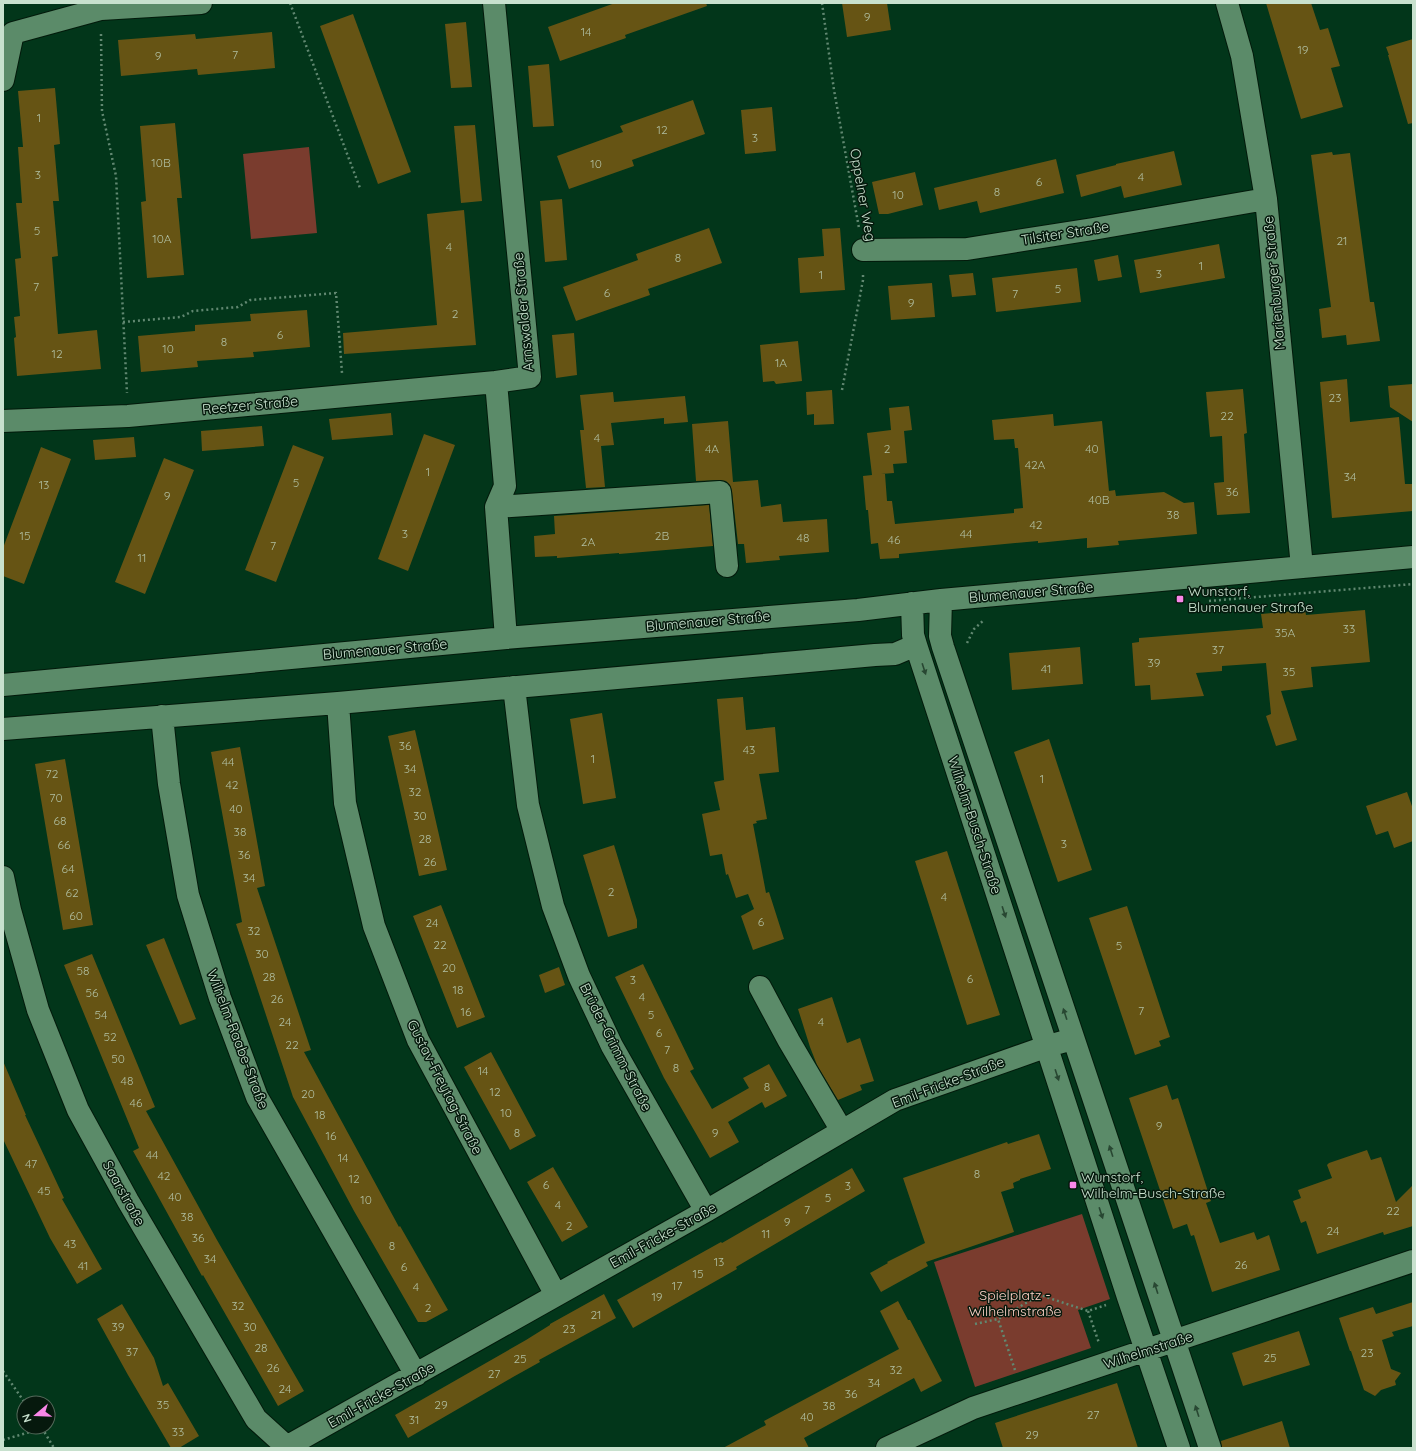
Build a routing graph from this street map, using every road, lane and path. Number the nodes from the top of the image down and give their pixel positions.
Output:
1 (201, 3) edge
2 (290, 3) edge
3 (494, 3) edge
4 (822, 3) edge
5 (1227, 3) edge
6 (101, 10) junction
7 (3, 80) edge
8 (360, 188) dead end
9 (1266, 199) junction
10 (863, 250) junction
11 (123, 322) junction
12 (496, 382) junction
13 (842, 390) dead end
14 (344, 396) junction
15 (128, 416) junction
16 (3, 421) edge
17 (496, 507) junction
18 (1413, 557) edge
19 (727, 566) dead end
20 (1302, 567) junction
21 (941, 600) junction
22 (912, 604) junction
23 (506, 638) junction
24 (916, 645) junction
25 (3, 685) edge
26 (514, 687) junction
27 (338, 703) junction
28 (162, 716) junction
29 (3, 729) edge
30 (3, 877) edge
31 (6, 911) edge
32 (760, 987) dead end
33 (1074, 1039) junction
34 (1048, 1046) junction
35 (842, 1131) junction
36 (706, 1211) junction
37 (1413, 1261) edge
38 (556, 1295) junction
39 (1128, 1297) junction
40 (1088, 1311) junction
41 (998, 1320) junction
42 (975, 1324) dead end
43 (1174, 1342) junction
44 (1146, 1350) junction
45 (1106, 1364) junction
46 (3, 1371) edge
47 (416, 1375) junction
48 (1022, 1391) junction
49 (20, 1395) edge
50 (19, 1435) edge
51 (46, 1435) edge
52 (3, 1440) edge
53 (288, 1447) edge
54 (54, 1448) edge
55 (888, 1448) edge
56 (1179, 1448) edge
57 (1210, 1448) edge

1 - 6 street
2 - 8 path
3 - 12 street, Arnswalder Straße
4 - 10 path, Oppelner Weg
5 - 9 street, Marienburger Straße
6 - 7 street
6 - 11 path
9 - 10 street, Tilsiter Straße
9 - 20 street, Marienburger Straße
10 - 13 path, Oppelner Weg
11 - 14 path
11 - 15 path
12 - 14 street, Reetzer Straße
12 - 17 street
14 - 15 street, Reetzer Straße
15 - 16 street, Reetzer Straße
17 - 19 street
17 - 23 street
18 - 20 street, Blumenauer Straße
20 - 21 street, Blumenauer Straße
21 - 22 street, Blumenauer Straße
33 -> 21 street, Wilhelm-Busch-Straße
22 - 23 street, Blumenauer Straße
22 - 24 street, Wilhelm-Busch-Straße
23 - 25 street, Blumenauer Straße
24 - 26 street
24 -> 34 street, Wilhelm-Busch-Straße
26 - 27 street
26 - 36 street, Brüder-Grimm-Straße
27 - 28 street
27 - 38 street, Gustav-Freytag-Straße
28 - 29 street
28 - 47 street, Wilhelm-Raabe-Straße
30 - 31 street, Saarstraße
31 - 53 street, Saarstraße
32 - 35 street
33 - 34 street
43 -> 33 street, Wilhelm-Busch-Straße
34 - 35 street, Emil-Fricke-Straße
34 -> 39 street, Wilhelm-Busch-Straße
35 - 36 street, Emil-Fricke-Straße
36 - 38 street, Emil-Fricke-Straße
37 - 43 street, Wilhelmstraße
38 - 47 street, Emil-Fricke-Straße
39 - 40 path
39 - 44 street, Wilhelm-Busch-Straße
40 - 41 path
40 - 45 path
41 - 42 path
41 - 48 path
43 - 44 street, Wilhelmstraße
57 -> 43 street, Wilhelm-Busch-Straße
44 - 45 street, Wilhelmstraße
44 - 56 street, Wilhelm-Busch-Straße
45 - 48 street, Wilhelmstraße
46 - 49 path
47 - 53 street, Emil-Fricke-Straße
48 - 55 street, Wilhelmstraße
50 - 52 path
51 - 54 path

